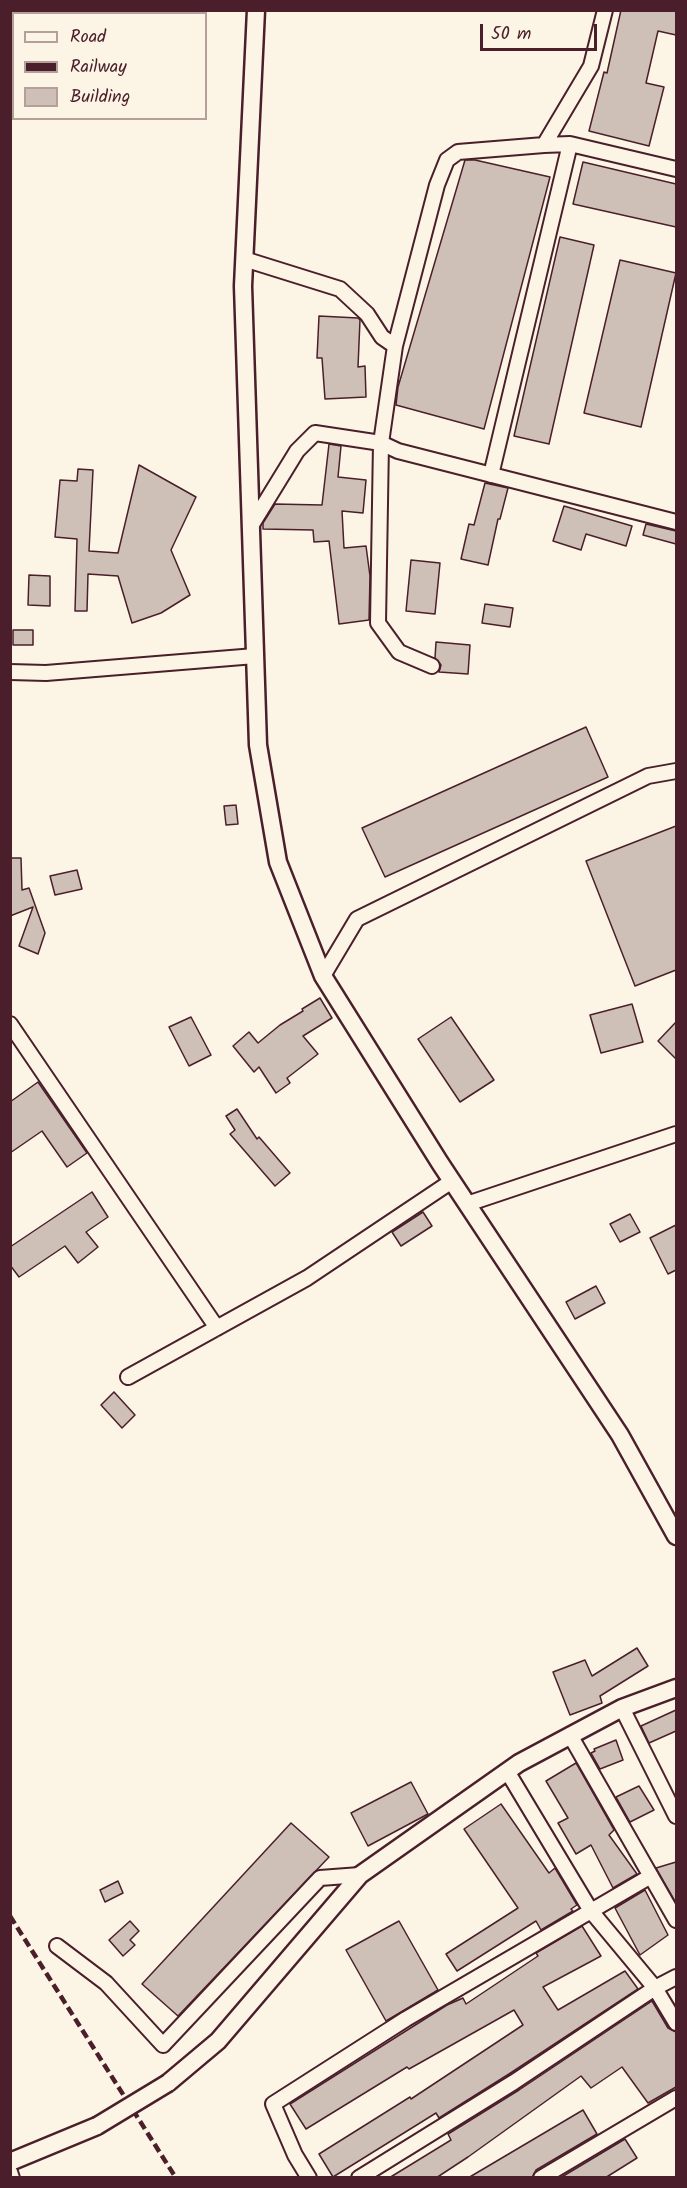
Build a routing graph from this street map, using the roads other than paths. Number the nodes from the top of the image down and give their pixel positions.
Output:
1 (256, 10) edge
2 (605, 10) edge
3 (570, 144) junction
4 (544, 145) junction
5 (676, 169) edge
6 (244, 259) junction
7 (395, 345) junction
8 (381, 443) junction
9 (491, 475) junction
10 (676, 522) edge
11 (251, 526) junction
12 (255, 656) junction
13 (432, 666) dead end
14 (10, 672) edge
15 (676, 771) edge
16 (323, 976) junction
17 (10, 1024) edge
18 (676, 1134) edge
19 (452, 1181) junction
20 (467, 1204) junction
21 (217, 1328) junction
22 (128, 1377) dead end
23 (676, 1536) edge
24 (676, 1688) edge
25 (622, 1708) junction
26 (570, 1736) junction
27 (507, 1771) junction
28 (676, 1816) edge
29 (360, 1875) junction
30 (651, 1876) junction
31 (591, 1911) junction
32 (676, 1920) edge
33 (57, 1946) dead end
34 (676, 1977) edge
35 (655, 1988) junction
36 (676, 2023) edge
37 (676, 2098) edge
38 (10, 2162) edge
39 (10, 2172) edge
40 (12, 2178) edge
41 (309, 2178) edge
42 (359, 2178) edge
43 (541, 2178) edge

1 - 6 street
2 - 4 street
3 - 4 street
3 - 5 street
3 - 9 street
4 - 7 street
6 - 7 street
6 - 11 street
7 - 8 street
8 - 9 street
8 - 11 street
8 - 13 street
9 - 10 street
11 - 12 street
12 - 14 street
12 - 16 street
15 - 16 street
16 - 19 street
17 - 21 street
18 - 20 street
19 - 20 street
19 - 21 street
20 - 23 street
21 - 22 street
24 - 25 street
25 - 26 street
25 - 28 street
26 - 27 street
26 - 30 street
27 - 29 street
27 - 31 street
29 - 33 street
29 - 38 street, bridge
30 - 31 street
30 - 32 street
31 - 35 street
31 - 41 street
34 - 35 street
35 - 36 street
35 - 42 street
37 - 43 street
39 - 40 street

